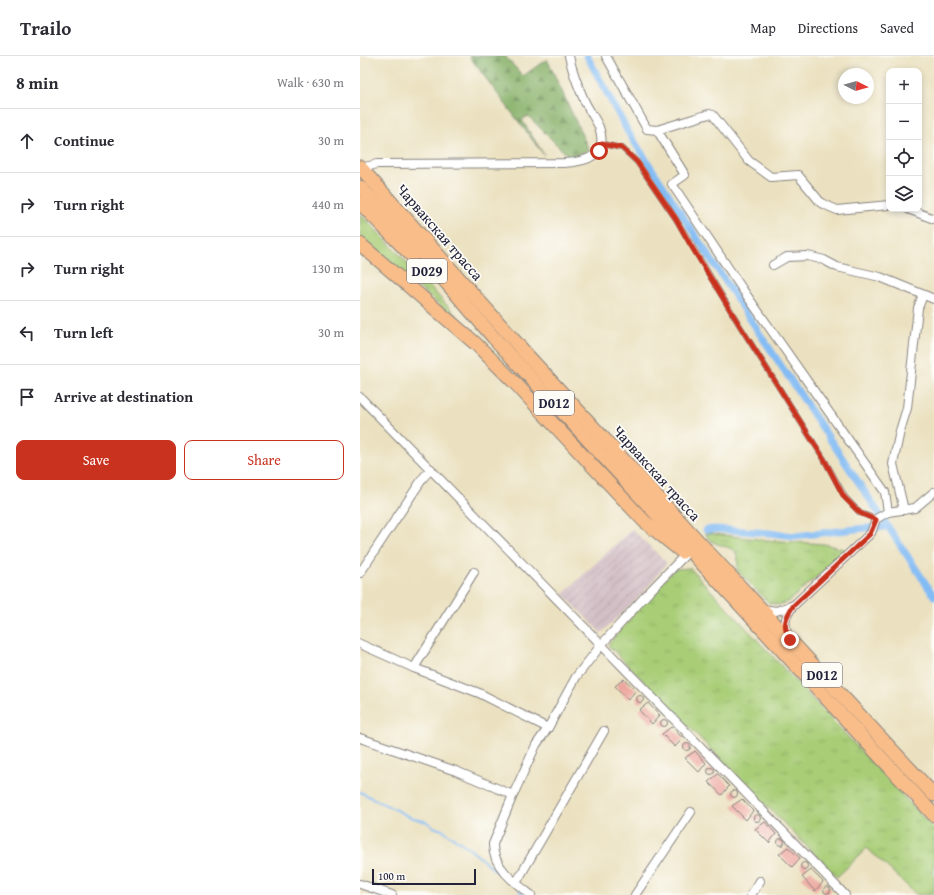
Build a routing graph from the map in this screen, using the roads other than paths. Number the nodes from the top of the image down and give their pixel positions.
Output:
1 (569, 56) edge
2 (606, 56) edge
3 (657, 130) junction
4 (602, 144) junction
5 (360, 167) edge
6 (360, 187) edge
7 (360, 204) edge
8 (886, 205) edge
9 (916, 212) edge
10 (934, 219) edge
11 (360, 244) edge
12 (772, 265) dead end
13 (923, 295) junction
14 (934, 299) edge
15 (494, 338) junction
16 (360, 397) edge
17 (431, 469) junction
18 (934, 492) edge
19 (904, 510) junction
20 (888, 512) junction
21 (876, 520) junction
22 (685, 554) junction
23 (706, 569) junction
24 (474, 572) dead end
25 (360, 573) edge
26 (794, 605) junction
27 (760, 608) junction
28 (790, 640) junction
29 (360, 644) edge
30 (602, 644) junction
31 (414, 668) junction
32 (548, 728) junction
33 (604, 731) dead end
34 (360, 738) edge
35 (513, 795) junction
36 (934, 795) edge
37 (691, 812) dead end
38 (934, 815) edge
39 (760, 881) dead end
40 (516, 883) junction
41 (360, 884) edge
42 (392, 895) edge
43 (531, 895) edge
44 (635, 895) edge
45 (751, 895) edge
46 (845, 895) edge

1 - 4 street
2 - 3 street
3 - 8 street
3 - 20 street
4 - 5 street
4 - 21 lane
5 - 27 highway, Чарвакская трасса / D012
6 - 15 highway, Чарвакская трасса / D012
7 - 15 highway, D029
9 - 10 street
11 - 22 highway
12 - 13 street
13 - 14 street
13 - 19 street
15 - 23 highway, Чарвакская трасса / D012
16 - 17 street
17 - 25 street
17 - 30 street
18 - 19 street
19 - 20 street
20 - 21 street
21 - 26 street
22 - 23 highway
22 - 30 street
23 - 38 highway, Чарвакская трасса / D012
24 - 31 street
26 - 27 street
26 - 28 street
27 - 28 highway, Чарвакская трасса / D012
28 - 36 highway, Чарвакская трасса / D012
29 - 31 street
30 - 32 street
30 - 46 street
31 - 32 street
32 - 35 street
33 - 40 street
34 - 35 street
35 - 40 street
37 - 44 street
39 - 45 street
40 - 43 street
41 - 42 street

